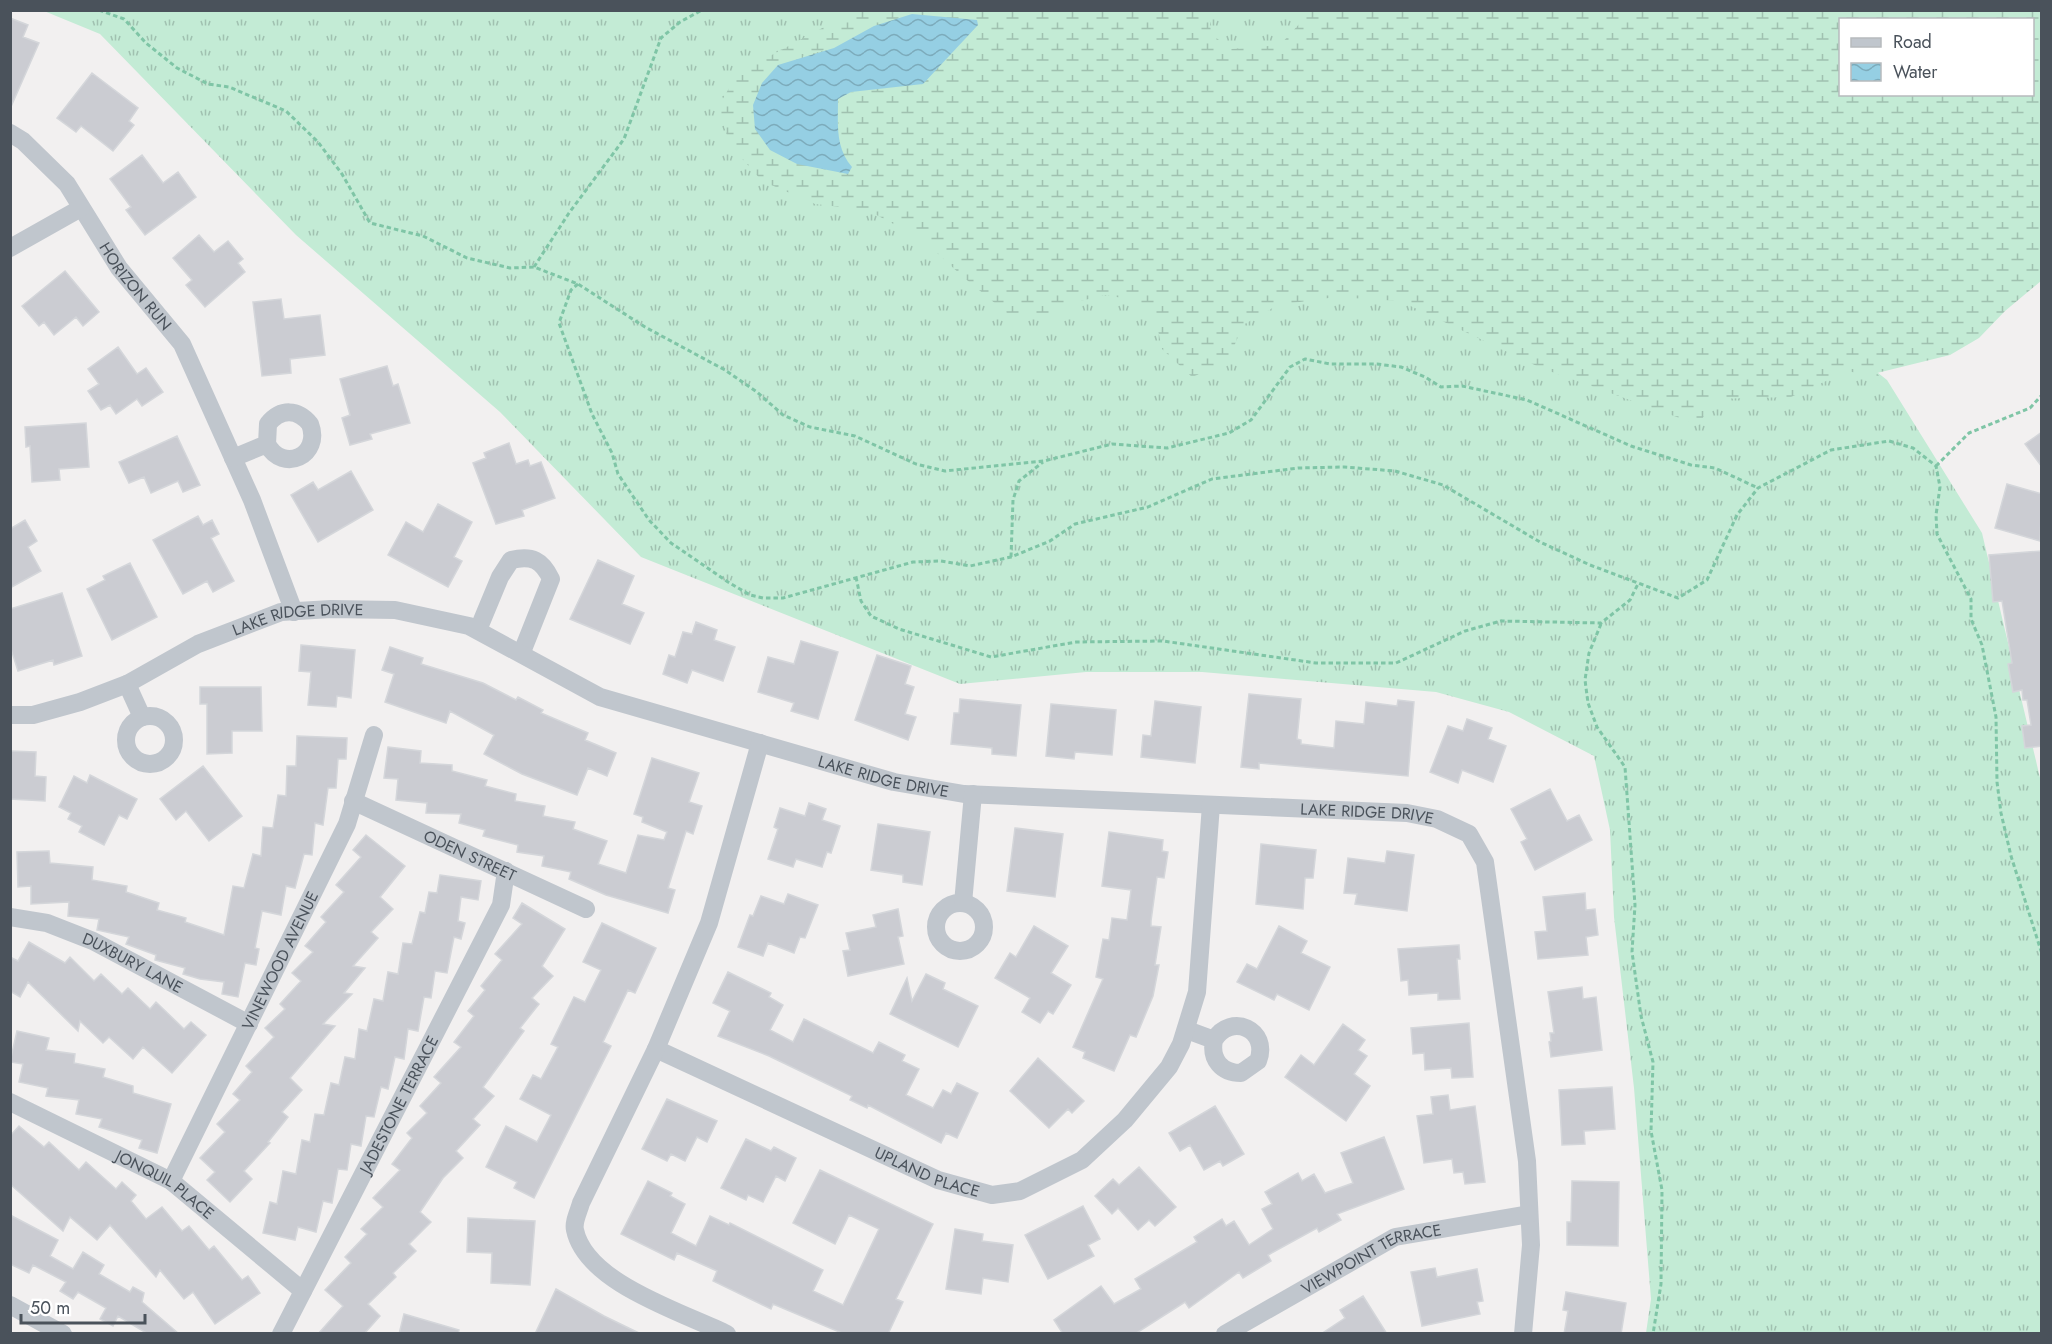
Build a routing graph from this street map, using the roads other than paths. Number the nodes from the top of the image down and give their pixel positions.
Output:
1 (10, 133) edge
2 (81, 208) junction
3 (10, 248) edge
4 (267, 444) dead end
5 (233, 458) junction
6 (294, 612) junction
7 (478, 630) junction
8 (522, 652) junction
9 (127, 684) junction
10 (10, 715) edge
11 (142, 717) dead end
12 (374, 735) dead end
13 (760, 743) junction
14 (973, 794) junction
15 (353, 801) junction
16 (1211, 805) junction
17 (506, 871) junction
18 (963, 903) dead end
19 (586, 909) dead end
20 (10, 917) edge
21 (249, 1024) junction
22 (1186, 1030) junction
23 (1214, 1041) dead end
24 (656, 1049) junction
25 (10, 1102) edge
26 (171, 1181) junction
27 (1529, 1214) junction
28 (303, 1291) junction
29 (10, 1305) edge
30 (63, 1334) edge
31 (281, 1334) edge
32 (727, 1334) edge
33 (1225, 1334) edge
34 (1522, 1334) edge

1 - 2 street, HORIZON RUN
2 - 3 street
2 - 5 street, HORIZON RUN
4 - 5 street
5 - 6 street, HORIZON RUN
6 - 7 street, LAKE RIDGE DRIVE
6 - 9 street, LAKE RIDGE DRIVE
7 - 8 street, LAKE RIDGE DRIVE
7 - 8 street
8 - 13 street, LAKE RIDGE DRIVE
9 - 10 street, LAKE RIDGE DRIVE
9 - 11 street
12 - 15 street, VINEWOOD AVENUE
13 - 14 street, LAKE RIDGE DRIVE
13 - 24 street
14 - 16 street, LAKE RIDGE DRIVE
14 - 18 street
15 - 17 street, ODEN STREET
15 - 21 street, VINEWOOD AVENUE
16 - 22 street, UPLAND PLACE
16 - 27 street, LAKE RIDGE DRIVE
17 - 19 street, ODEN STREET
17 - 28 street, JADESTONE TERRACE
20 - 21 street, DUXBURY LANE
21 - 26 street, VINEWOOD AVENUE
22 - 23 street
22 - 24 street, UPLAND PLACE
24 - 32 street
25 - 26 street, JONQUIL PLACE
26 - 28 street, JONQUIL PLACE
27 - 33 street, VIEWPOINT TERRACE
27 - 34 street, LAKE RIDGE DRIVE
28 - 31 street, JADESTONE TERRACE
29 - 30 street

